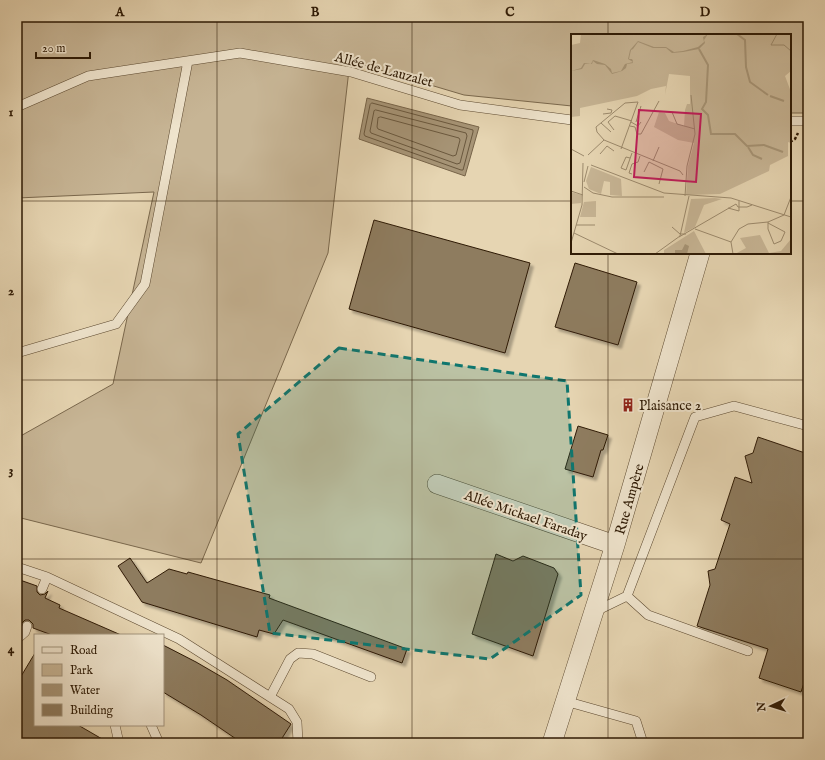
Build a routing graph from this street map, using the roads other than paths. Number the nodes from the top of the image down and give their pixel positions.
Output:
1 (188, 61) junction
2 (17, 106) edge
3 (571, 120) edge
4 (791, 121) edge
5 (808, 121) edge
6 (700, 254) edge
7 (17, 354) edge
8 (808, 426) edge
9 (437, 484) dead end
10 (615, 545) junction
11 (17, 567) edge
12 (47, 577) junction
13 (42, 588) dead end
14 (627, 596) junction
15 (593, 612) junction
16 (28, 626) dead end
17 (17, 639) edge
18 (748, 651) dead end
19 (371, 677) dead end
20 (270, 697) junction
21 (565, 701) junction
22 (115, 726) edge
23 (151, 726) edge
24 (119, 743) edge
25 (159, 743) edge
26 (298, 743) edge
27 (552, 743) edge
28 (643, 743) edge

1 - 2 lane, Allée de Lauzalet
1 - 3 lane, Allée de Lauzalet
1 - 7 lane
4 - 5 lane
6 - 10 street, Rue Ampère
8 - 14 lane
9 - 10 street, Allée Mickael Faraday
10 - 15 street, Rue Ampère
11 - 12 lane
12 - 13 lane
12 - 20 lane
14 - 15 lane
14 - 18 lane
15 - 21 street, Rue Ampère
16 - 17 lane
19 - 20 lane
20 - 26 lane
21 - 27 street, Rue Ampère
21 - 28 lane
22 - 24 lane
23 - 25 lane

